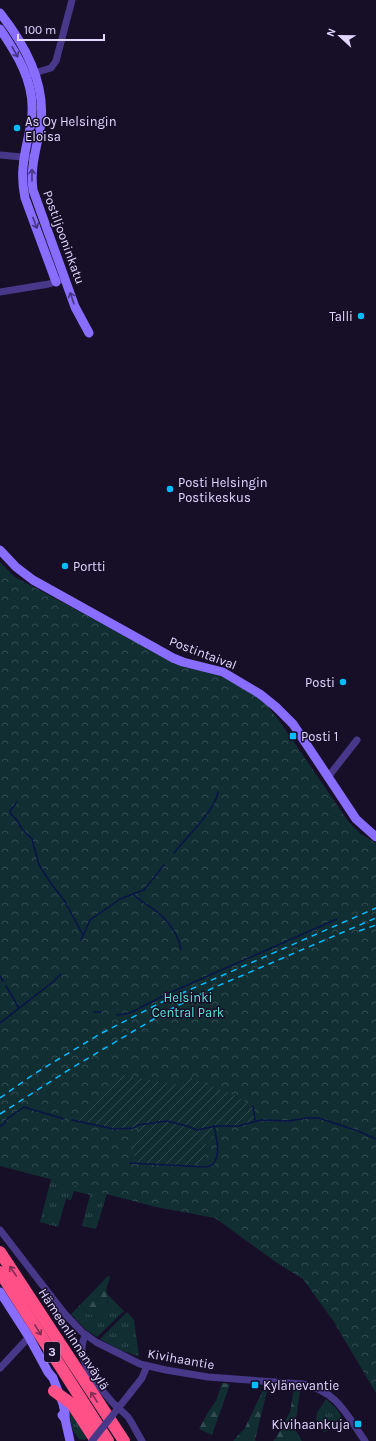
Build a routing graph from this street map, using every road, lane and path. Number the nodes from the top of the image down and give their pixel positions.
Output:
1 (72, 0) edge
2 (0, 13) edge
3 (0, 29) edge
4 (31, 74) junction
5 (0, 155) edge
6 (28, 158) junction
7 (65, 279) junction
8 (56, 282) junction
9 (0, 292) edge
10 (89, 333) dead end
11 (0, 550) edge
12 (357, 740) dead end
13 (328, 777) junction
14 (376, 837) edge
15 (0, 1230) edge
16 (0, 1252) edge
17 (0, 1272) edge
18 (0, 1292) edge
19 (86, 1335) junction
20 (28, 1337) junction
21 (147, 1366) junction
22 (0, 1368) edge
23 (57, 1393) junction
24 (71, 1440) edge
25 (92, 1441) edge
26 (96, 1441) edge
27 (108, 1441) edge
28 (124, 1441) edge
29 (142, 1441) edge
30 (365, 1441) edge

1 - 4 street
2 - 4 street, Postiljooninkatu
3 -> 4 street, Postiljooninkatu
4 - 6 street, Postiljooninkatu
5 - 6 street
7 -> 6 street, Postiljooninkatu
6 -> 8 street, Postiljooninkatu
7 - 8 street
10 -> 7 street, Postiljooninkatu
8 - 9 street
11 - 13 street, Postintaival
12 - 13 street
13 - 14 street, Postintaival
15 - 19 street, Kivihaantie
28 -> 16 highway, Hämeenlinnanväylä / 3
17 -> 27 highway, Hämeenlinnanväylä / 3
18 - 20 street
19 - 21 street, Kivihaantie
19 - 29 street
20 - 22 street
20 - 23 street
21 - 25 street, bridge
21 - 30 street, Kivihaantie
23 - 24 street
23 - 26 highway

